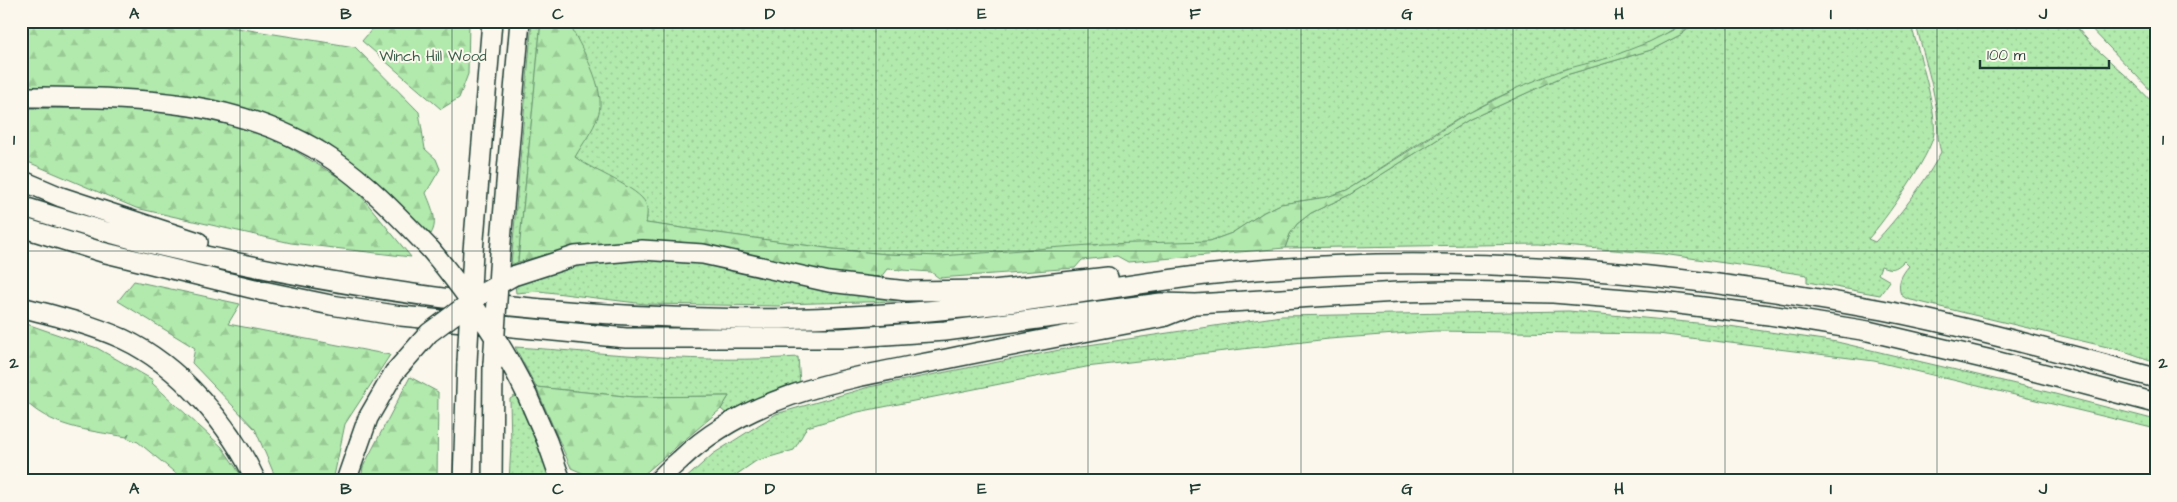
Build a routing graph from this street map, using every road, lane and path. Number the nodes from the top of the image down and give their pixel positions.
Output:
1 (492, 21) edge
2 (520, 21) edge
3 (21, 97) edge
4 (21, 180) edge
5 (21, 206) edge
6 (21, 226) edge
7 (279, 272) junction
8 (1147, 282) junction
9 (1196, 304) junction
10 (21, 307) edge
11 (2156, 378) edge
12 (2156, 403) edge
13 (256, 481) edge
14 (346, 481) edge
15 (463, 481) edge
16 (492, 481) edge
17 (562, 481) edge
18 (658, 481) edge

1 - 15 highway, bridge
2 - 16 highway, bridge
3 - 17 highway, bridge
4 - 7 highway
5 - 7 highway
6 - 9 highway
7 - 8 highway
8 - 11 highway
8 - 14 highway, bridge
9 - 12 highway
9 - 18 highway
10 - 13 highway

